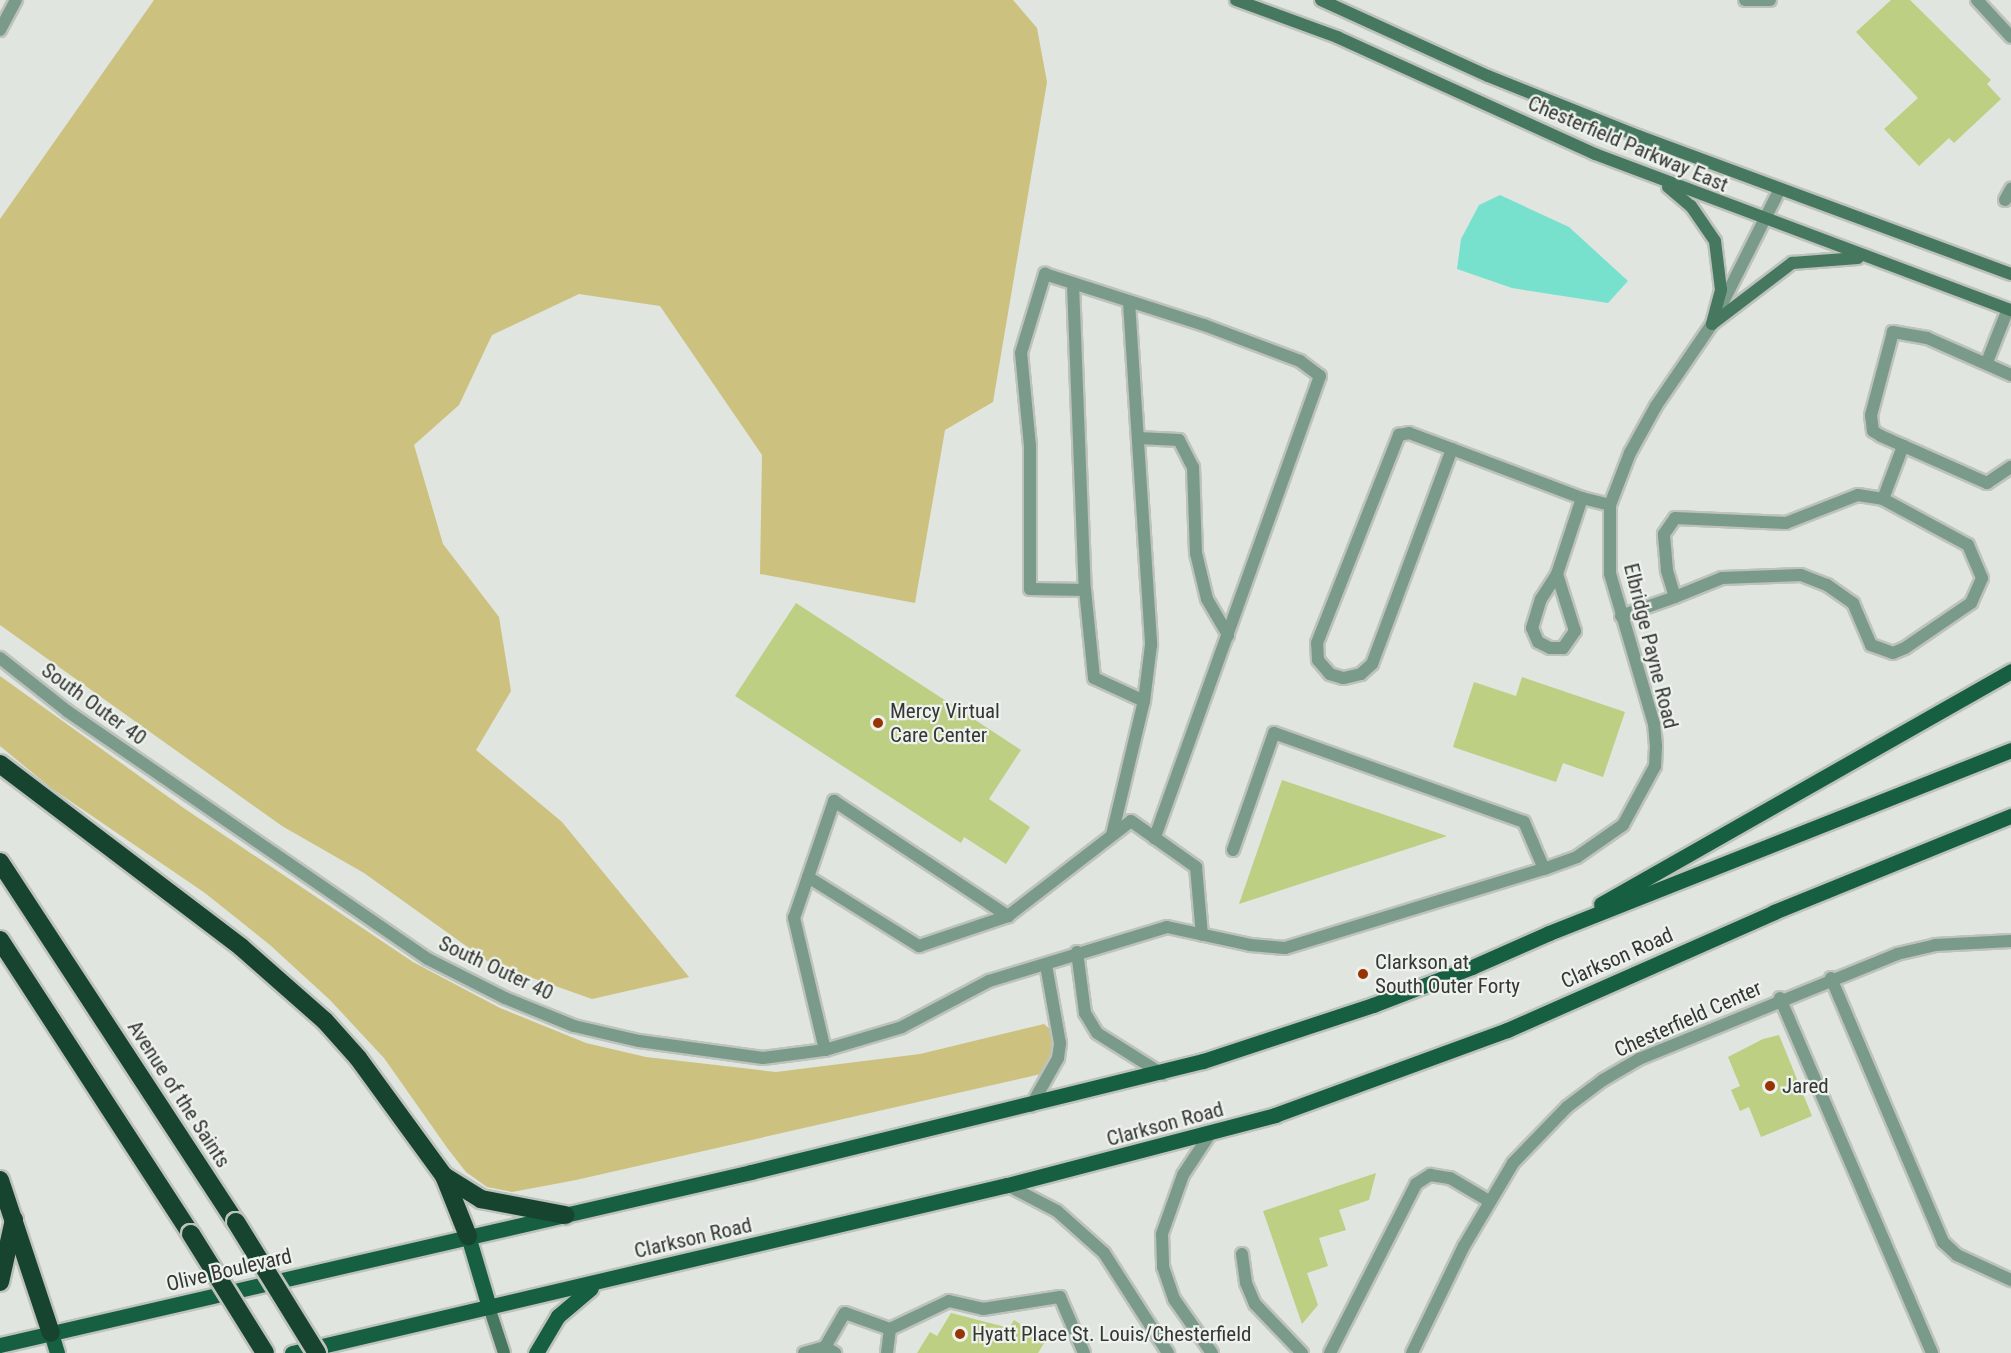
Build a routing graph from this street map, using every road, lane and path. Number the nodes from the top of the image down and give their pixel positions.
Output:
1 (16, 0) edge
2 (1236, 0) edge
3 (1321, 0) edge
4 (1744, 0) edge
5 (1770, 0) edge
6 (1977, 0) edge
7 (0, 30) edge
8 (2011, 37) edge
9 (1658, 179) junction
10 (1780, 189) junction
11 (2011, 189) edge
12 (2005, 200) dead end
13 (1765, 220) junction
14 (1865, 258) junction
15 (2011, 274) edge
16 (1073, 284) junction
17 (1129, 302) junction
18 (2009, 309) edge
19 (1712, 324) junction
20 (1987, 362) junction
21 (2011, 375) edge
22 (1138, 438) junction
23 (1903, 446) junction
24 (1452, 449) junction
25 (2011, 467) edge
26 (1582, 498) junction
27 (1883, 499) junction
28 (1610, 505) junction
29 (1557, 574) junction
30 (1085, 590) junction
31 (1675, 597) junction
32 (1621, 616) junction
33 (1228, 635) junction
34 (0, 658) edge
35 (2011, 671) edge
36 (1144, 701) junction
37 (2011, 750) edge
38 (0, 764) edge
39 (2011, 816) edge
40 (1112, 835) junction
41 (1155, 838) junction
42 (1233, 850) dead end
43 (0, 862) edge
44 (1544, 869) junction
45 (808, 877) junction
46 (1008, 916) junction
47 (1549, 933) junction
48 (1202, 935) junction
49 (0, 940) edge
50 (2011, 941) edge
51 (1077, 952) junction
52 (1046, 965) junction
53 (1832, 978) junction
54 (1780, 998) junction
55 (825, 1050) junction
56 (1162, 1074) junction
57 (1031, 1106) junction
58 (1210, 1134) junction
59 (444, 1176) junction
60 (0, 1180) edge
61 (1007, 1185) junction
62 (1488, 1201) junction
63 (566, 1215) junction
64 (14, 1220) junction
65 (468, 1236) junction
66 (1242, 1254) dead end
67 (2011, 1280) edge
68 (603, 1281) junction
69 (0, 1282) edge
70 (489, 1307) junction
71 (890, 1329) junction
72 (51, 1333) junction
73 (0, 1345) edge
74 (830, 1350) edge
75 (1204, 1351) edge
76 (57, 1353) edge
77 (265, 1353) edge
78 (291, 1353) edge
79 (317, 1353) edge
80 (504, 1353) edge
81 (536, 1353) edge
82 (804, 1353) edge
83 (887, 1353) edge
84 (1084, 1353) edge
85 (1168, 1353) edge
86 (1302, 1353) edge
87 (1330, 1353) edge
88 (1412, 1353) edge
89 (1932, 1353) edge

1 - 7 street
2 - 9 street, Chesterfield Parkway East
3 - 10 street, Chesterfield Parkway East
4 - 5 street
6 - 8 street
9 - 13 street, Chesterfield Parkway East
9 - 19 street
10 - 13 street, Elbridge Payne Road
10 - 15 street, Chesterfield Parkway East
11 - 12 street
13 - 14 street, Chesterfield Parkway East
13 - 19 street, Elbridge Payne Road
14 - 18 street, Chesterfield Parkway East
14 - 19 street
16 - 17 street
16 - 30 street
16 - 30 street
17 - 22 street
17 - 33 street
18 - 20 street
19 - 28 street, Elbridge Payne Road
20 - 21 street
20 - 23 street
22 - 33 street
22 - 36 street
23 - 25 street
23 - 27 street
24 - 24 street
24 - 26 street
26 - 28 street
26 - 29 street
27 - 31 street
27 - 31 street
28 - 32 street, Elbridge Payne Road
29 - 29 street
30 - 36 street
31 - 32 street
32 - 44 street, Elbridge Payne Road
33 - 41 street
34 - 55 street, South Outer 40
35 - 47 main road
36 - 40 street
37 - 47 main road
38 - 59 highway
39 - 58 main road, Clarkson Road
40 - 41 street
40 - 46 street
41 - 48 street
42 - 44 street
43 - 79 highway, Avenue of the Saints, bridge
44 - 48 street, Elbridge Payne Road
45 - 46 street
45 - 46 street
45 - 55 street
47 - 56 main road
48 - 51 street, Elbridge Payne Road
49 - 77 highway, bridge
50 - 53 street, Chesterfield Center
51 - 52 street, South Outer 40
51 - 56 street
52 - 55 street, South Outer 40
52 - 57 street
53 - 54 street, Chesterfield Center
53 - 67 street
54 - 62 street, Chesterfield Center
54 - 89 street
56 - 57 main road
57 - 63 main road
58 - 61 main road, Clarkson Road
58 - 75 street
59 - 63 highway
59 - 65 highway
60 - 64 highway
61 - 68 main road, Clarkson Road
61 - 85 street
62 - 87 street
62 - 88 street, Chesterfield Center
63 - 65 main road
64 - 69 highway
64 - 72 highway
65 - 70 main road
65 - 72 main road, Olive Boulevard
66 - 86 street
68 - 70 main road, Clarkson Road
68 - 81 main road
70 - 78 main road, Clarkson Road
70 - 80 street
71 - 74 street
71 - 83 street
71 - 84 street
72 - 73 main road, Olive Boulevard
72 - 76 main road
74 - 82 street

